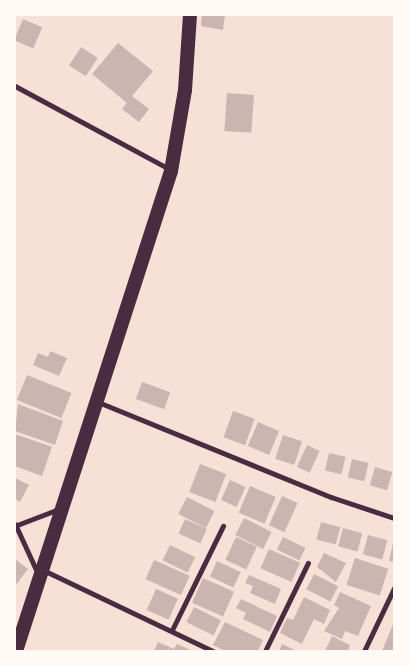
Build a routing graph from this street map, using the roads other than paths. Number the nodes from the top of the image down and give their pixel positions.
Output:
1 (190, 15) edge
2 (15, 86) edge
3 (171, 171) junction
4 (98, 401) junction
5 (63, 508) junction
6 (394, 518) edge
7 (16, 525) edge
8 (223, 526) dead end
9 (308, 563) dead end
10 (41, 573) junction
11 (394, 588) edge
12 (172, 630) junction
13 (16, 651) edge
14 (213, 651) edge
15 (266, 651) edge
16 (364, 651) edge

1 - 3 highway
2 - 3 street
3 - 4 highway
4 - 5 highway
4 - 6 street
5 - 7 street
5 - 10 highway
7 - 10 street
8 - 12 street
9 - 15 street
10 - 12 street
10 - 13 highway
11 - 16 street
12 - 14 street

